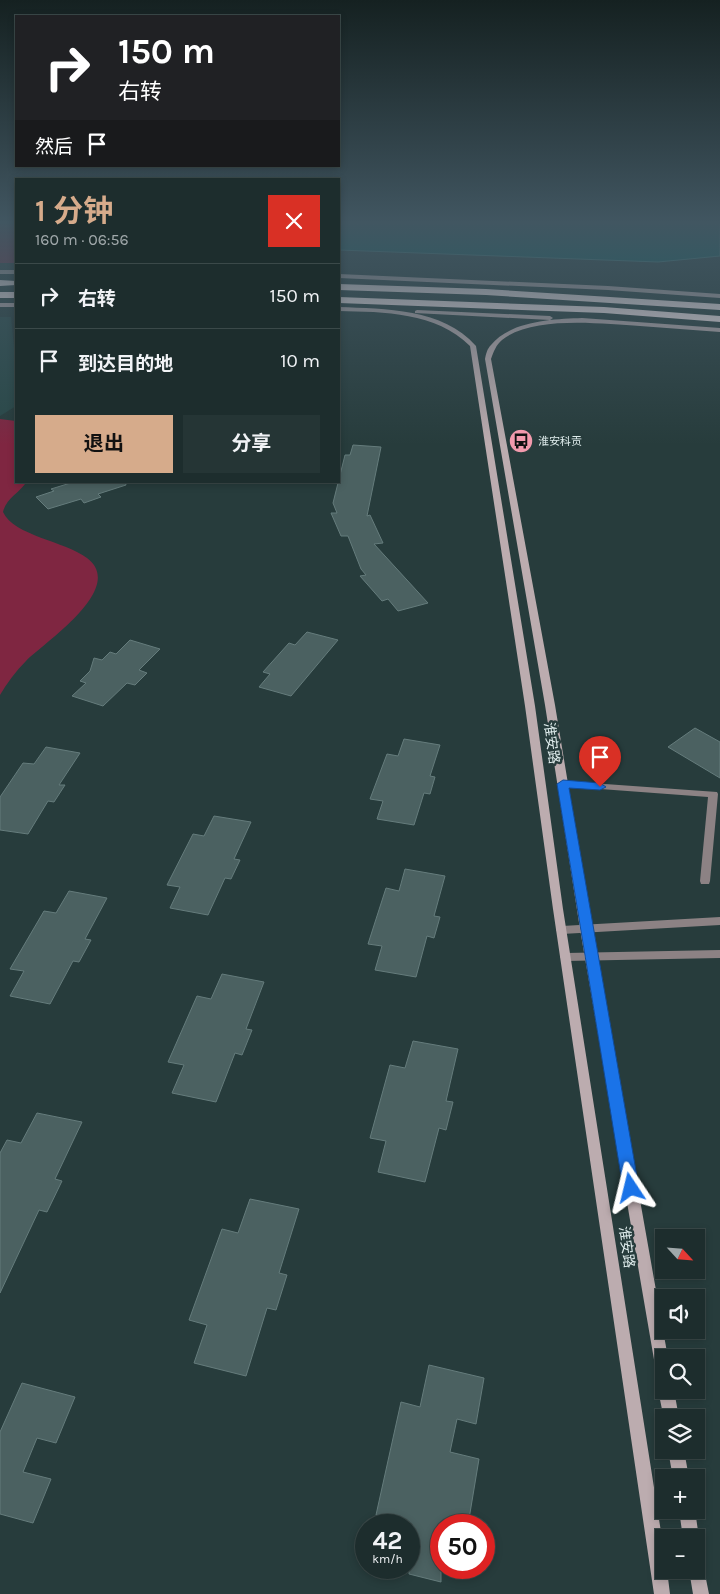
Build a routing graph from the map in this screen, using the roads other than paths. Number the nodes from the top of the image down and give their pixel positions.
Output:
1 (554, 296) edge
2 (340, 300) edge
3 (0, 305) edge
4 (15, 305) edge
5 (720, 307) edge
6 (340, 309) edge
7 (387, 311) junction
8 (720, 319) edge
9 (582, 320) junction
10 (720, 330) edge
11 (563, 784) junction
12 (705, 881) dead end
13 (720, 921) edge
14 (586, 929) junction
15 (562, 930) junction
16 (720, 954) edge
17 (566, 957) junction
18 (592, 957) junction
19 (659, 1349) edge
20 (698, 1579) edge
21 (662, 1594) edge
22 (701, 1594) edge

1 - 5 highway
2 - 8 highway
3 - 4 main road
6 - 7 main road
7 - 9 main road
7 - 15 main road, 淮安路
9 - 10 main road
9 - 11 main road, 淮安路
11 - 12 street
11 - 14 main road, 淮安路
13 - 14 street
14 - 15 street
14 - 18 main road, 淮安路
15 - 17 main road, 淮安路
16 - 18 street
17 - 18 street
17 - 21 main road, 淮安路
18 - 19 main road, 淮安路
20 - 22 main road

